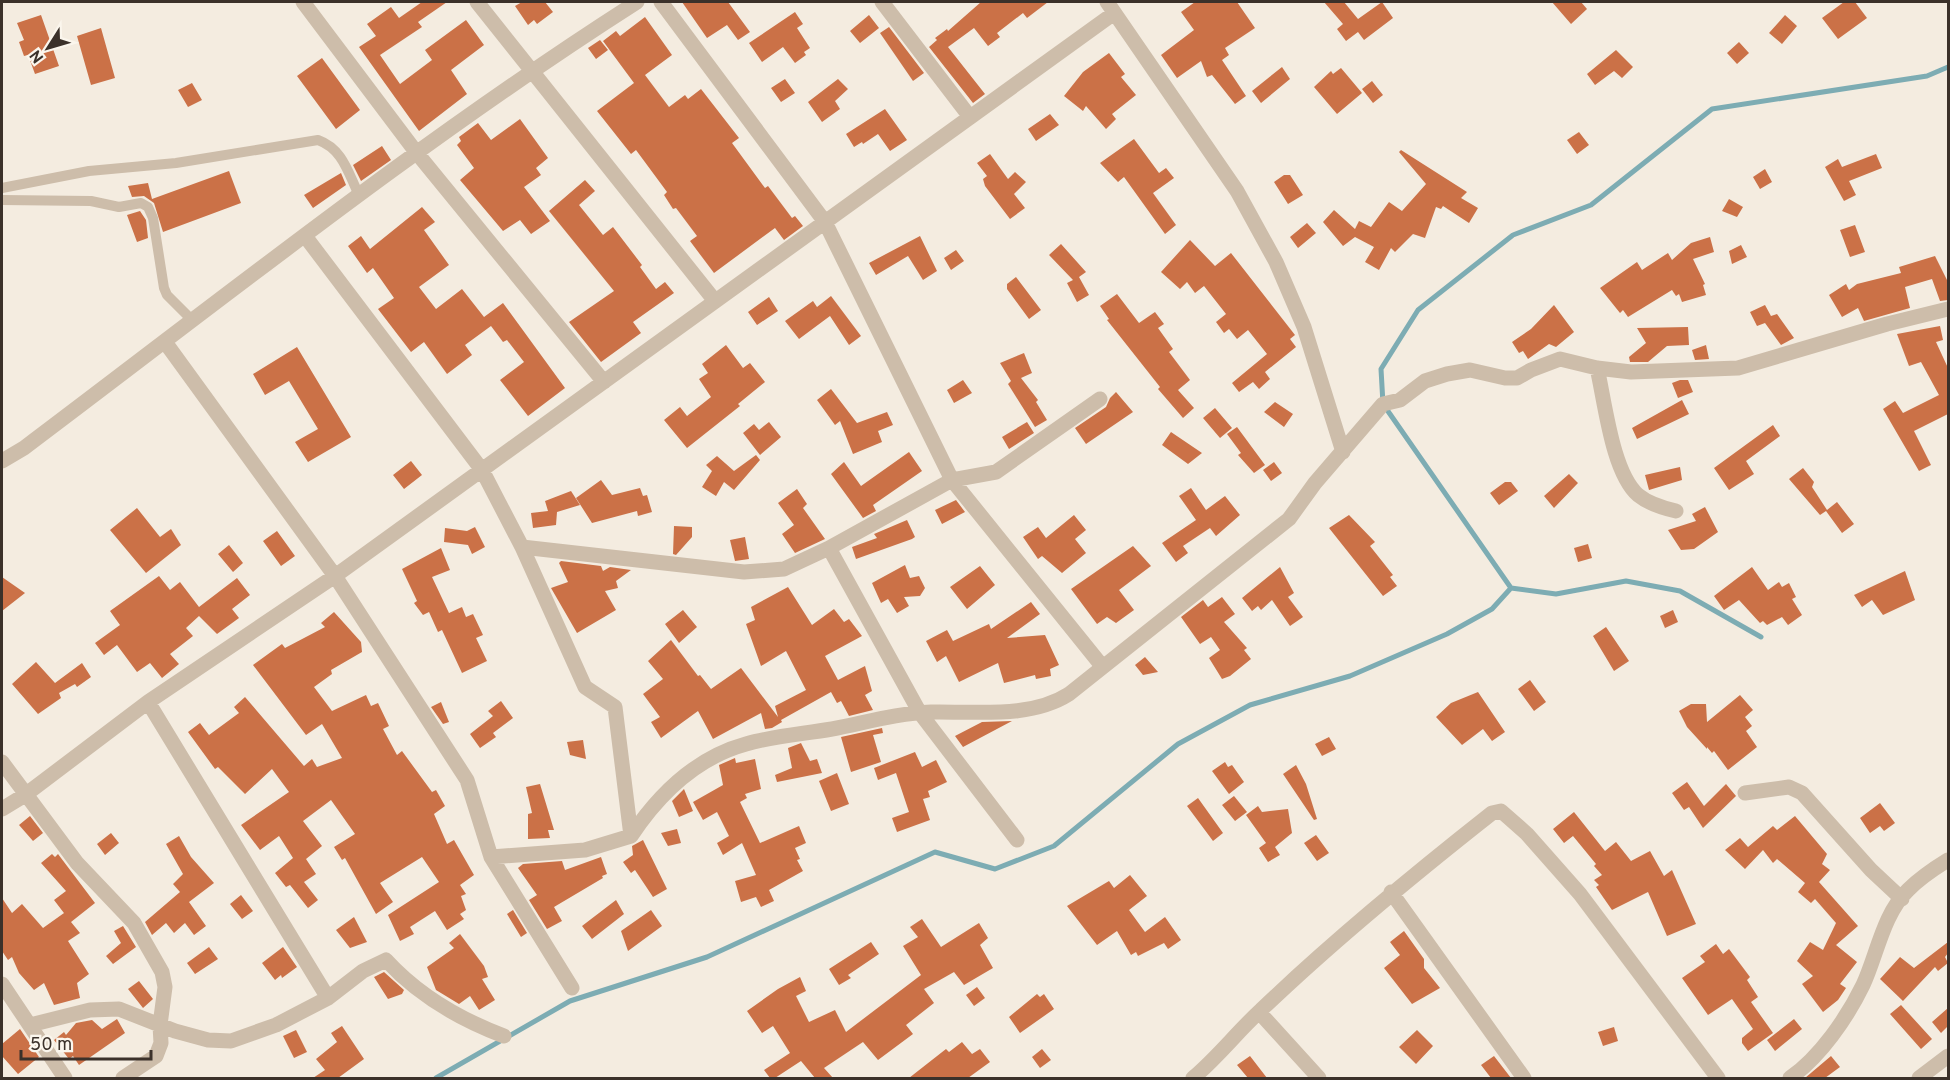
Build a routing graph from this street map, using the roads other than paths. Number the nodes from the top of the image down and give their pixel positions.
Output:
1 (303, 2) edge
2 (477, 2) edge
3 (637, 2) edge
4 (661, 2) edge
5 (882, 2) edge
6 (1112, 6) edge
7 (529, 71) junction
8 (970, 117) junction
9 (416, 152) junction
10 (2, 188) edge
11 (359, 195) junction
12 (2, 200) edge
13 (825, 222) junction
14 (306, 236) junction
15 (715, 301) junction
16 (1948, 309) edge
17 (193, 321) junction
18 (165, 342) junction
19 (1597, 368) junction
20 (604, 382) junction
21 (1100, 399) dead end
22 (1343, 452) junction
23 (2, 461) edge
24 (482, 470) junction
25 (952, 480) junction
26 (1676, 511) dead end
27 (522, 547) junction
28 (829, 548) junction
29 (335, 576) junction
30 (1102, 666) junction
31 (148, 702) junction
32 (920, 713) junction
33 (2, 762) edge
34 (1744, 793) dead end
35 (25, 795) junction
36 (2, 809) edge
37 (631, 836) junction
38 (1017, 840) dead end
39 (491, 857) junction
40 (1948, 860) edge
41 (1391, 892) junction
42 (1902, 899) junction
43 (2, 984) edge
44 (572, 988) dead end
45 (328, 998) junction
46 (1259, 1012) junction
47 (30, 1025) junction
48 (159, 1025) junction
49 (504, 1036) dead end
50 (1948, 1056) edge
51 (64, 1078) edge
52 (123, 1078) edge
53 (1193, 1078) edge
54 (1319, 1078) edge
55 (1524, 1078) edge
56 (1718, 1078) edge
57 (1791, 1078) edge
58 (1919, 1078) edge

1 - 9 street
2 - 7 street
3 - 7 street
4 - 13 street
5 - 8 street
6 - 8 street
6 - 22 street
7 - 9 street
7 - 15 street
8 - 13 street
9 - 11 street
9 - 20 street
10 - 11 lane
11 - 14 street
12 - 17 lane
13 - 15 street
13 - 25 street
14 - 17 street
14 - 24 street
15 - 20 street
16 - 19 street
17 - 18 street
18 - 23 street
18 - 29 street
19 - 22 street
19 - 26 street
20 - 24 street
21 - 25 street
22 - 30 street
24 - 27 street
24 - 29 street
25 - 28 street
25 - 30 street
27 - 28 street
27 - 37 street
28 - 32 street
29 - 31 street
29 - 39 street
30 - 32 street
31 - 35 street
31 - 45 street
32 - 37 street
32 - 38 street
33 - 35 street
34 - 42 street
35 - 36 street
35 - 48 street
37 - 39 street
39 - 44 street
40 - 42 street
41 - 46 street
41 - 55 street
41 - 56 street
42 - 57 street
43 - 47 street
45 - 48 street
45 - 49 street
46 - 53 street
46 - 54 street
47 - 48 street
47 - 51 street
48 - 52 street
50 - 58 street

